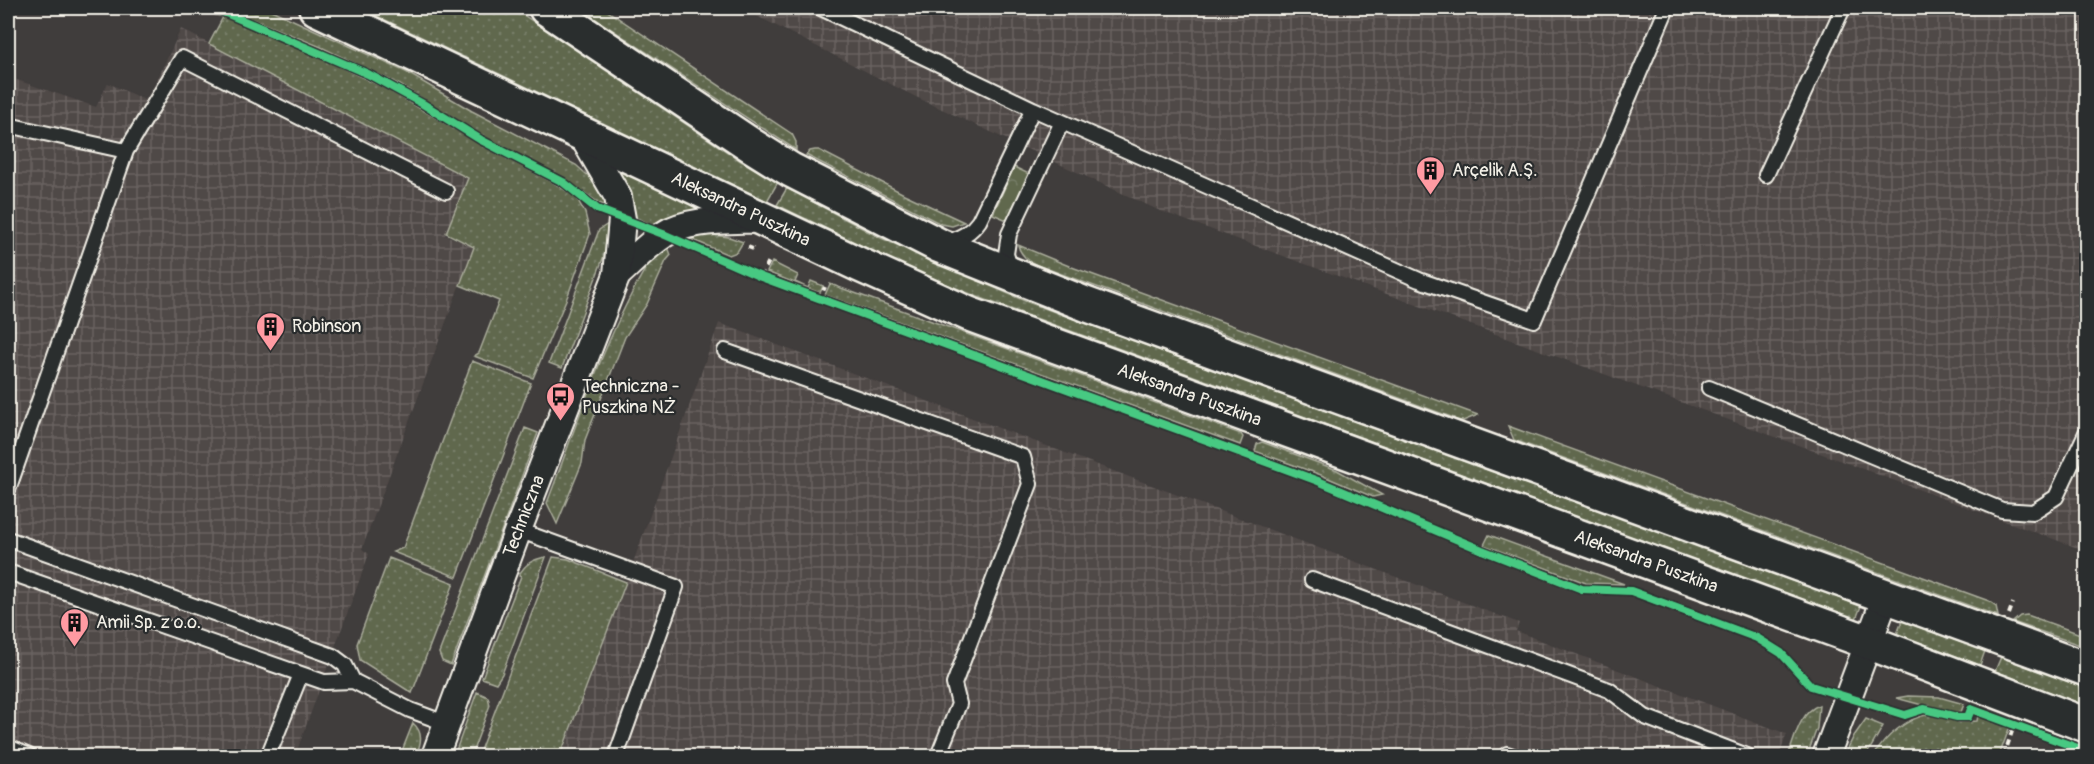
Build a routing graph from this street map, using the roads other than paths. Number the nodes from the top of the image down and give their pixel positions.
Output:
1 (316, 8) edge
2 (546, 8) edge
3 (821, 8) edge
4 (1667, 8) edge
5 (1844, 8) edge
6 (1033, 109) junction
7 (1062, 122) junction
8 (8, 125) edge
9 (580, 132) junction
10 (126, 152) junction
11 (1766, 175) dead end
12 (446, 191) dead end
13 (764, 219) junction
14 (940, 246) junction
15 (617, 275) junction
16 (1014, 277) junction
17 (725, 351) dead end
18 (1709, 388) dead end
19 (2086, 433) edge
20 (8, 489) edge
21 (518, 530) junction
22 (8, 539) edge
23 (8, 572) edge
24 (1312, 580) dead end
25 (1886, 596) junction
26 (1868, 642) junction
27 (2086, 669) edge
28 (301, 674) junction
29 (353, 681) junction
30 (448, 724) junction
31 (2086, 725) edge
32 (8, 747) edge
33 (29, 756) edge
34 (268, 756) edge
35 (435, 756) edge
36 (615, 756) edge
37 (938, 756) edge
38 (1747, 756) edge
39 (1826, 756) edge

1 - 9 main road, Aleksandra Puszkina
2 - 14 main road
3 - 6 lane
4 - 7 lane
5 - 11 lane
6 - 7 lane
6 - 14 lane
7 - 16 lane
8 - 10 lane
9 - 13 main road, Aleksandra Puszkina
9 - 15 street, Techniczna
10 - 12 lane
10 - 20 lane
13 - 15 street, Techniczna
13 - 26 main road, Aleksandra Puszkina
14 - 16 main road
15 - 21 street, Techniczna
16 - 25 main road
17 - 37 lane
18 - 19 lane
21 - 30 street, Techniczna
21 - 36 lane
22 - 29 lane
23 - 28 lane
24 - 38 lane
25 - 26 street
25 - 27 main road
26 - 31 main road, Aleksandra Puszkina
26 - 39 street
28 - 29 lane
28 - 34 lane
29 - 30 lane
30 - 35 street, Techniczna
32 - 33 lane

